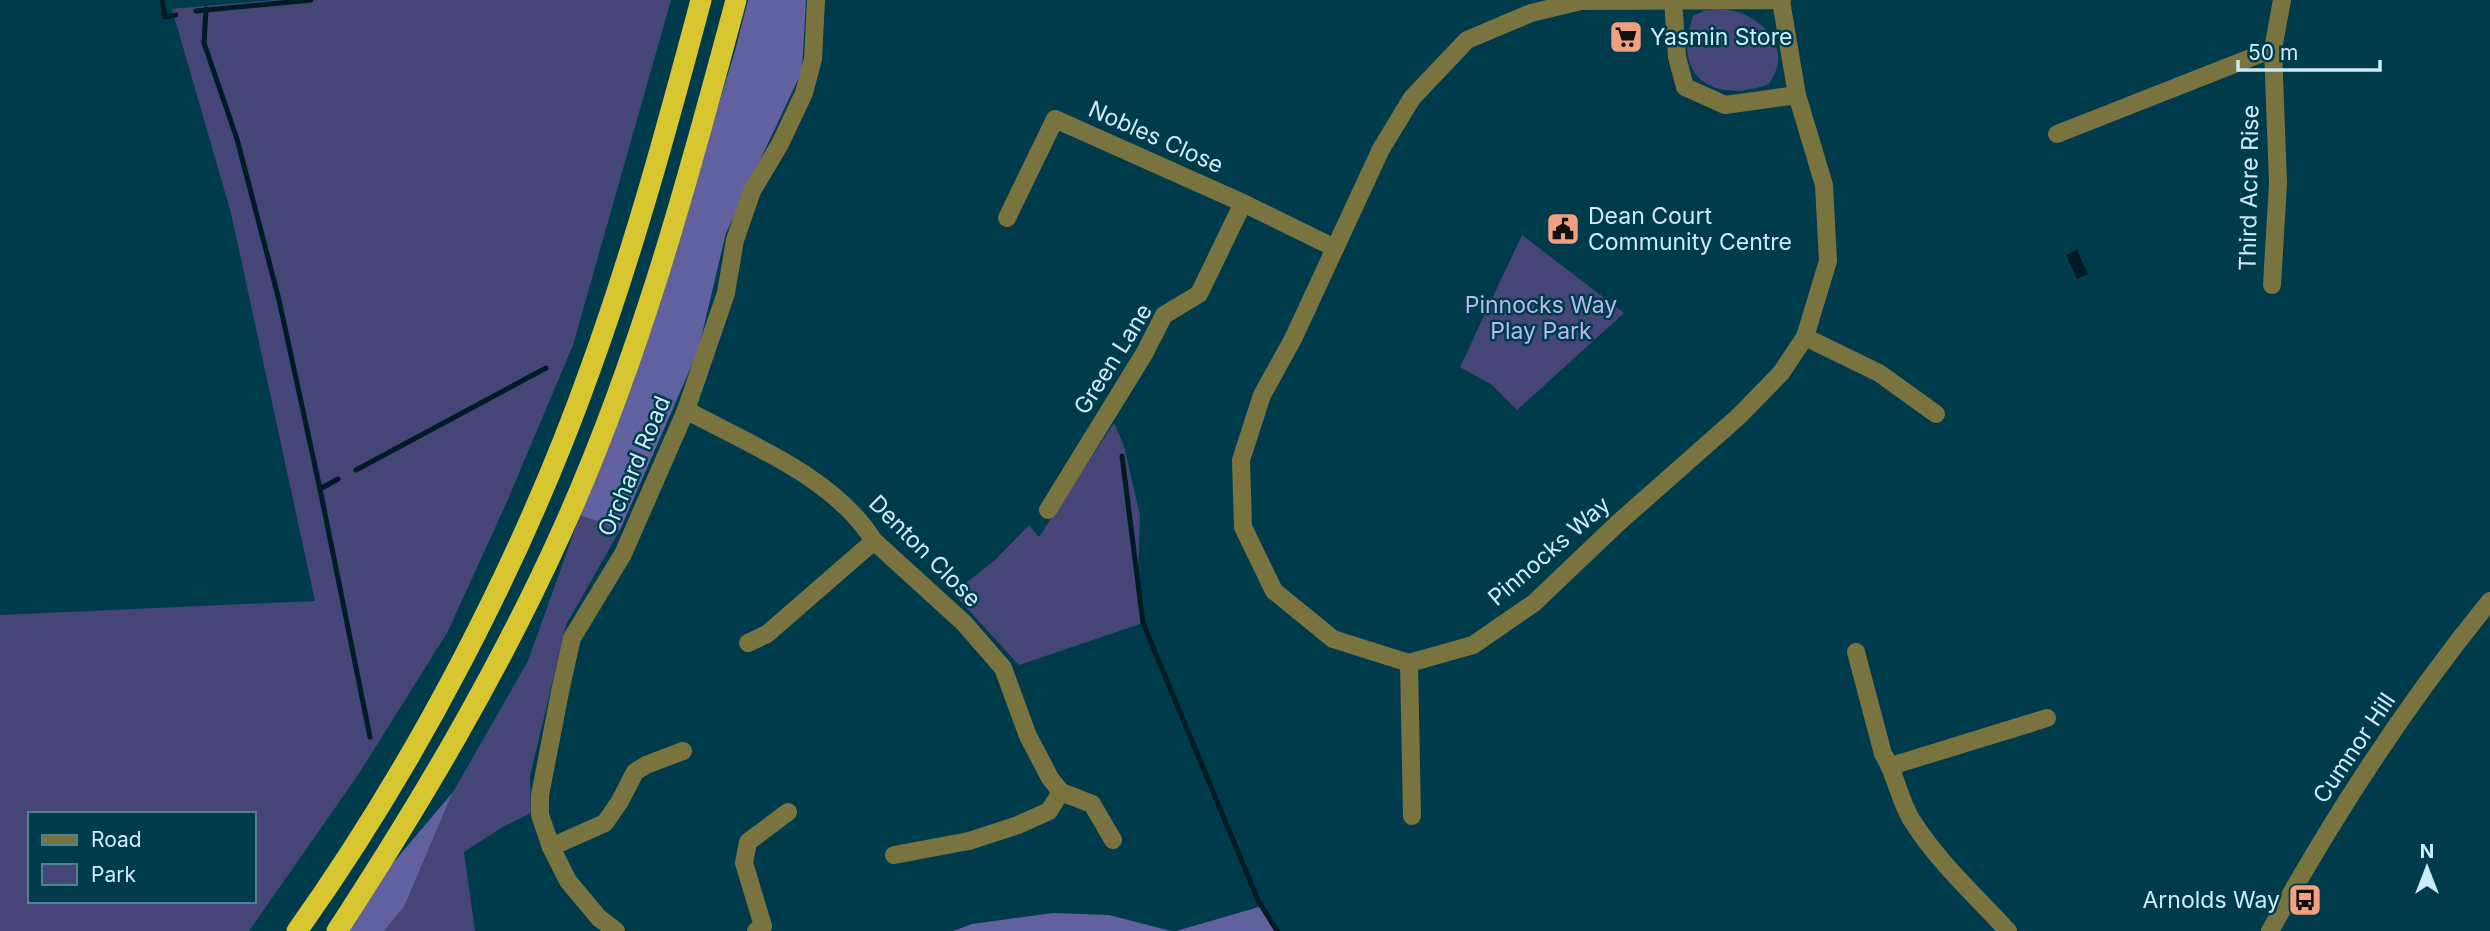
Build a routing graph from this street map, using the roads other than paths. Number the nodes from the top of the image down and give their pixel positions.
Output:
1 (701, 0) edge
2 (736, 0) edge
3 (816, 0) edge
4 (1673, 0) edge
5 (2281, 0) edge
6 (1782, 1) edge
7 (2273, 50) junction
8 (1797, 95) junction
9 (2057, 134) dead end
10 (1243, 203) junction
11 (1007, 218) dead end
12 (1335, 248) junction
13 (2272, 285) dead end
14 (1805, 337) junction
15 (686, 410) junction
16 (1936, 414) dead end
17 (1048, 510) dead end
18 (874, 541) junction
19 (2490, 601) edge
20 (748, 643) dead end
21 (1856, 652) dead end
22 (1409, 663) junction
23 (2047, 718) dead end
24 (683, 751) dead end
25 (1891, 766) junction
26 (1060, 792) junction
27 (788, 812) dead end
28 (1412, 816) dead end
29 (1113, 839) dead end
30 (551, 847) junction
31 (894, 855) dead end
32 (297, 931) edge
33 (337, 931) edge
34 (617, 931) edge
35 (756, 931) edge
36 (2008, 931) edge
37 (2270, 931) edge

1 - 32 highway
2 - 33 highway
3 - 15 street, Orchard Road
4 - 6 street, Pinnocks Way
4 - 8 street
4 - 12 street, Pinnocks Way
5 - 7 street, Third Acre Rise
6 - 8 street, Pinnocks Way
7 - 9 street
7 - 13 street, Third Acre Rise
8 - 14 street, Pinnocks Way
10 - 11 street, Nobles Close
10 - 12 street, Nobles Close
10 - 17 street, Green Lane
12 - 22 street, Pinnocks Way
14 - 16 street
14 - 22 street, Pinnocks Way
15 - 18 street, Denton Close
15 - 30 street, Orchard Road
18 - 20 street
18 - 26 street, Denton Close
19 - 37 street, Cumnor Hill
21 - 25 street
22 - 28 street
23 - 25 street
24 - 30 street
25 - 36 street
26 - 29 street
26 - 31 street
27 - 35 street
30 - 34 street, Orchard Road

